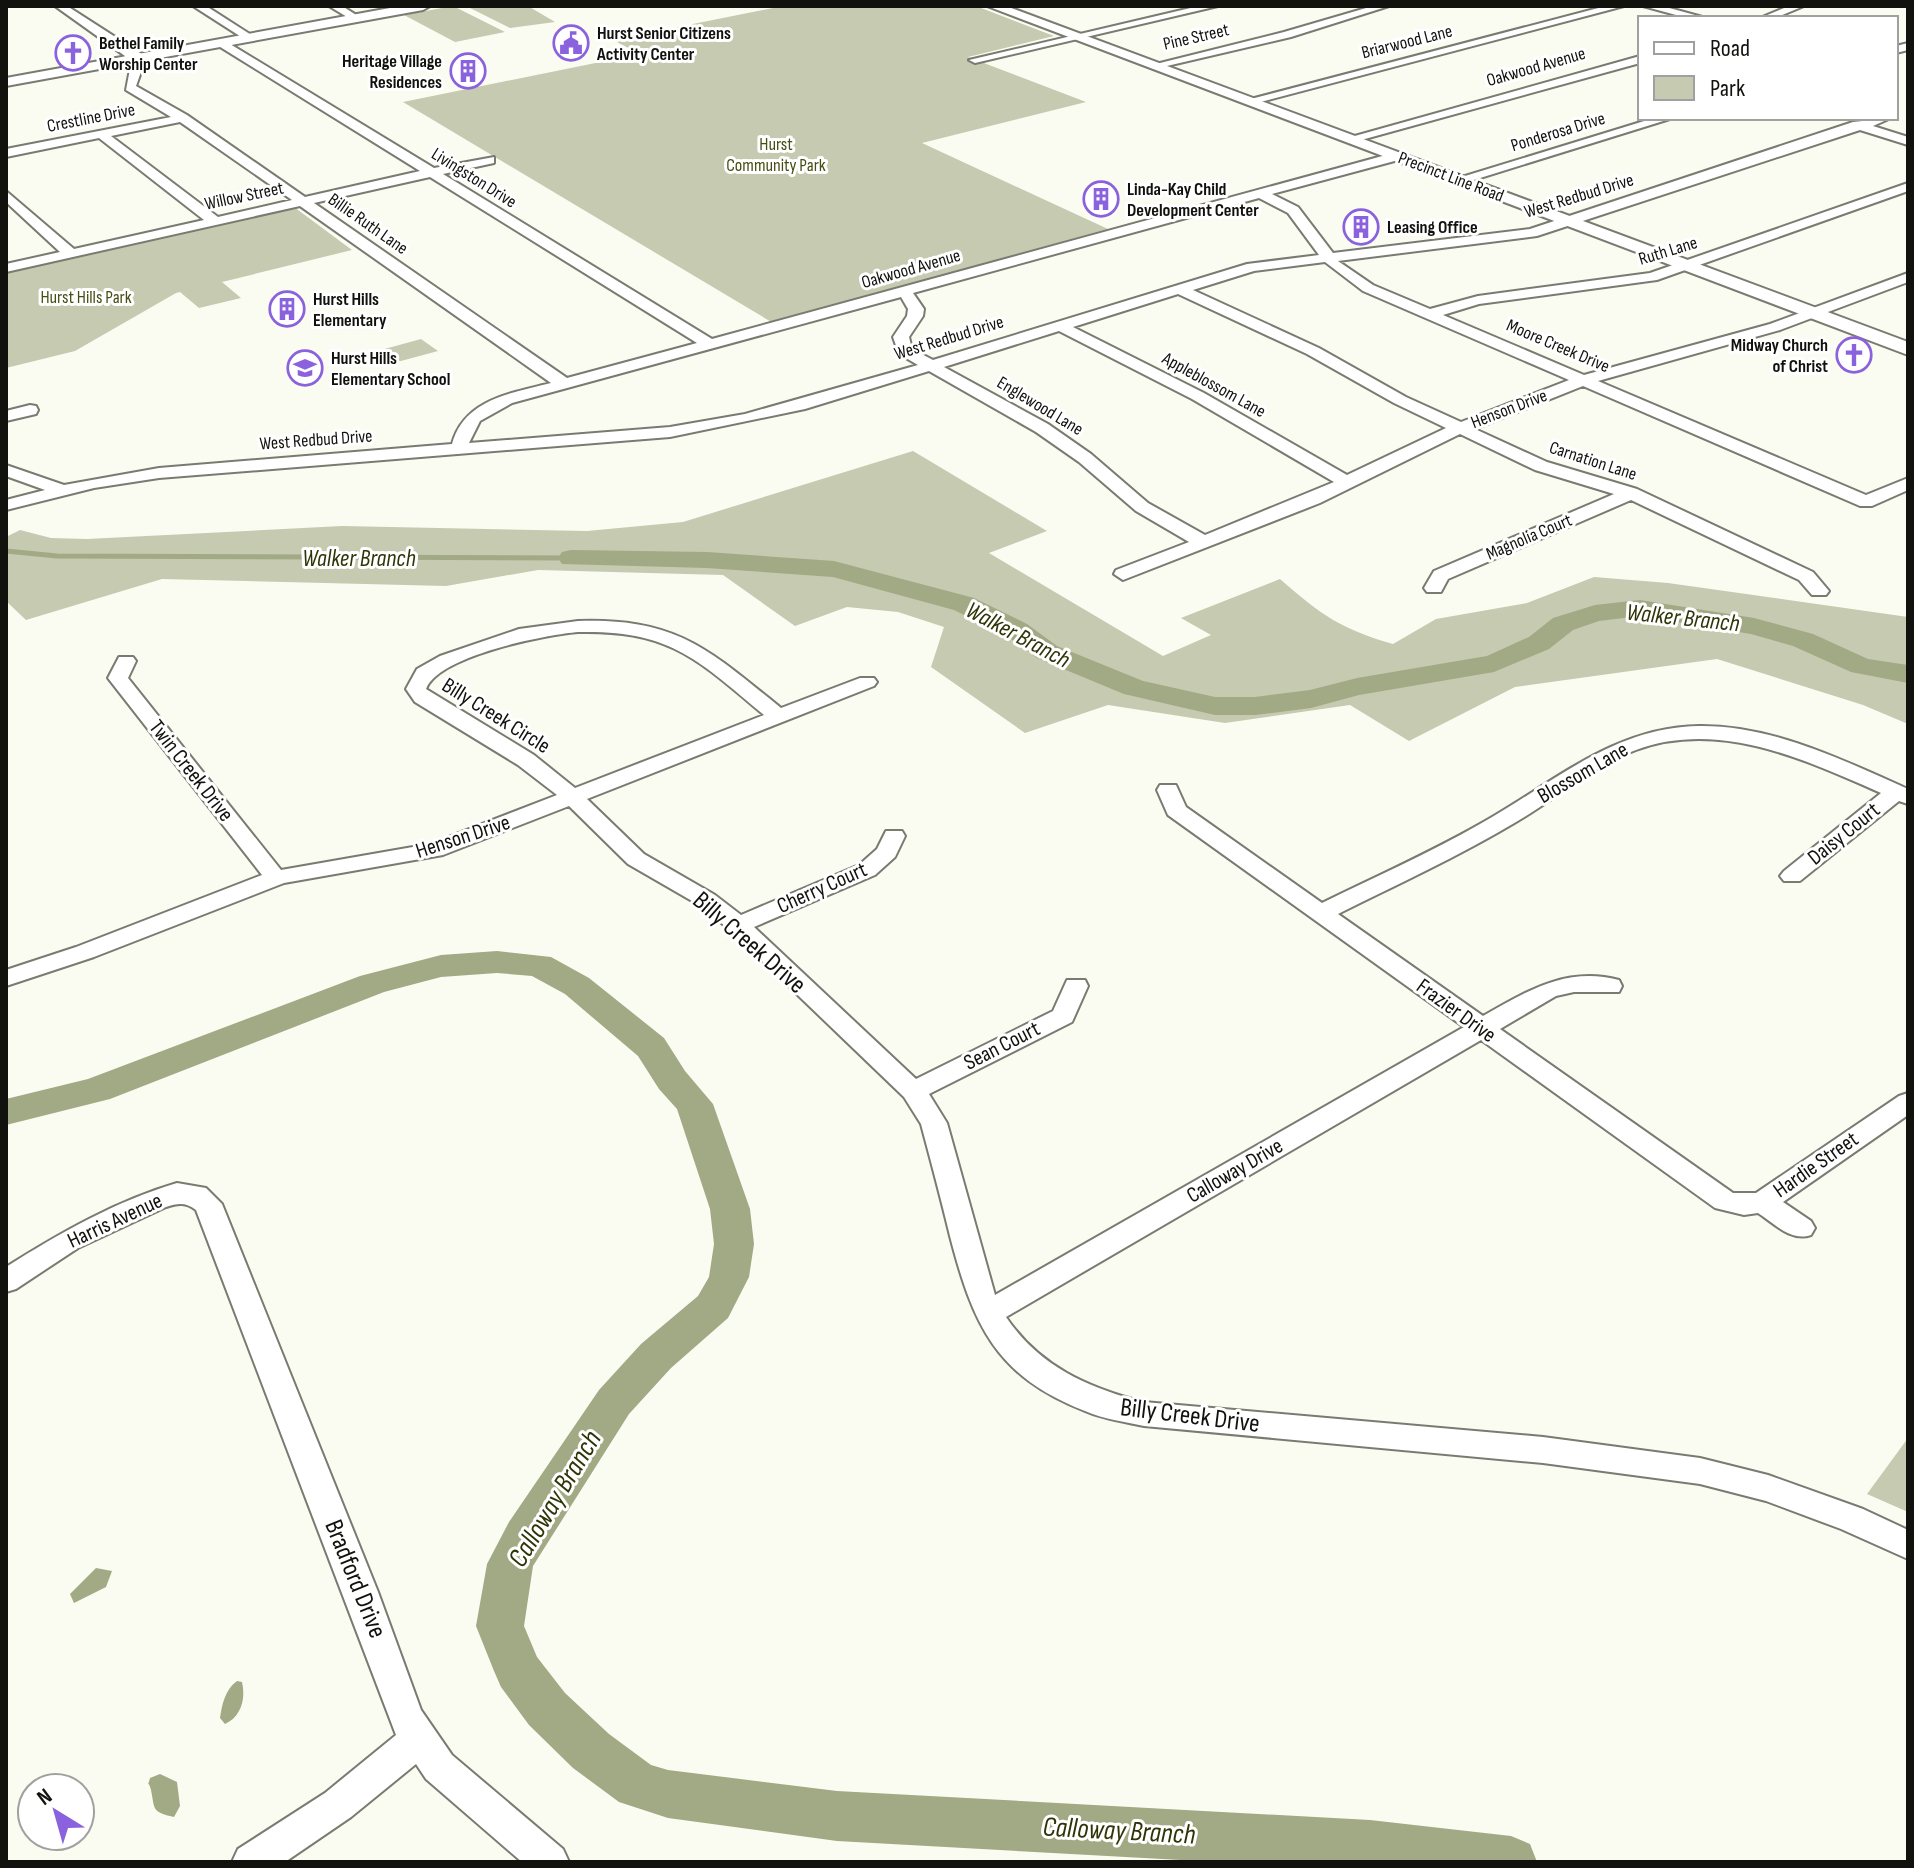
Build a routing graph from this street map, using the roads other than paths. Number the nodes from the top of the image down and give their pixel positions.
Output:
1 (60, 6) edge
2 (198, 6) edge
3 (334, 6) edge
4 (423, 6) edge
5 (1213, 6) edge
6 (1384, 6) edge
7 (1619, 6) edge
8 (1648, 6) edge
9 (1799, 6) edge
10 (1004, 7) edge
11 (1692, 16) edge
12 (1771, 16) edge
13 (356, 18) junction
14 (1074, 36) junction
15 (250, 38) junction
16 (221, 43) junction
17 (134, 57) junction
18 (1638, 60) edge
19 (1154, 66) junction
20 (134, 76) junction
21 (7, 81) edge
22 (149, 83) junction
23 (1249, 101) junction
24 (183, 118) junction
25 (1660, 120) edge
26 (1840, 120) edge
27 (1879, 120) edge
28 (1860, 126) junction
29 (101, 134) junction
30 (1350, 139) junction
31 (1908, 141) edge
32 (6, 153) edge
33 (1397, 156) junction
34 (489, 160) dead end
35 (432, 173) junction
36 (1459, 180) junction
37 (1908, 187) edge
38 (1259, 193) junction
39 (6, 195) edge
40 (302, 202) junction
41 (215, 221) junction
42 (1568, 222) junction
43 (71, 254) junction
44 (1327, 256) junction
45 (1685, 266) junction
46 (7, 268) edge
47 (1908, 277) edge
48 (1179, 289) junction
49 (905, 292) junction
50 (1430, 314) junction
51 (1813, 314) junction
52 (1058, 325) junction
53 (708, 343) junction
54 (1908, 349) edge
55 (928, 366) junction
56 (1587, 380) junction
57 (564, 384) junction
58 (30, 410) dead end
59 (6, 416) edge
60 (1460, 428) junction
61 (459, 449) junction
62 (6, 470) edge
63 (1348, 483) junction
64 (1908, 483) edge
65 (61, 490) junction
66 (1631, 493) junction
67 (6, 505) edge
68 (1205, 543) junction
69 (1123, 574) dead end
70 (1434, 588) dead end
71 (1819, 591) dead end
72 (126, 661) dead end
73 (867, 682) dead end
74 (779, 717) junction
75 (1168, 790) dead end
76 (1902, 794) edge
77 (573, 797) junction
78 (894, 836) dead end
79 (1792, 876) dead end
80 (276, 878) junction
81 (1320, 913) junction
82 (738, 925) junction
83 (6, 978) edge
84 (1076, 986) dead end
85 (1610, 986) dead end
86 (1481, 1029) junction
87 (913, 1091) junction
88 (1908, 1102) edge
89 (1763, 1202) junction
90 (216, 1226) joint
91 (1801, 1228) dead end
92 (6, 1281) edge
93 (988, 1313) junction
94 (1908, 1545) edge
95 (417, 1739) junction
96 (251, 1862) edge
97 (550, 1862) edge

1 - 17 street
2 - 15 street
3 - 13 street
4 - 13 main road
5 - 14 street
6 - 19 street, Pine Street
7 - 23 street, Briarwood Lane
8 - 11 street
9 - 12 street
10 - 14 main road, Precinct Line Road
13 - 15 main road
14 - 14 street
14 - 19 main road, Precinct Line Road
15 - 16 main road
16 - 17 main road
16 - 35 street, Livingston Drive
17 - 20 street
17 - 21 main road
17 - 22 street
18 - 30 street, Oakwood Avenue
19 - 23 main road, Precinct Line Road
20 - 22 street
20 - 22 street
22 - 24 street, Billie Ruth Lane
23 - 30 main road, Precinct Line Road
24 - 29 street, Crestline Drive
24 - 40 street, Billie Ruth Lane
25 - 36 street, Ponderosa Drive
26 - 28 street
27 - 28 street, West Redbud Drive
28 - 31 street
28 - 42 street, West Redbud Drive
29 - 32 street, Crestline Drive
29 - 41 street
30 - 33 main road, Precinct Line Road
33 - 36 main road, Precinct Line Road
33 - 38 street, Oakwood Avenue
34 - 35 street, Willow Street
35 - 40 street, Willow Street
35 - 53 street, Livingston Drive
36 - 42 main road, Precinct Line Road
37 - 45 street, Ruth Lane
38 - 44 street, Moore Creek Drive
38 - 49 street, Oakwood Avenue
39 - 43 street
40 - 41 street, Willow Street
40 - 57 street, Billie Ruth Lane
41 - 43 street, Willow Street
42 - 44 street, West Redbud Drive
42 - 45 main road, Precinct Line Road
43 - 46 street, Willow Street
44 - 48 street, West Redbud Drive
44 - 50 street, Moore Creek Drive
45 - 50 street, Ruth Lane
45 - 51 main road, Precinct Line Road
47 - 51 street, Henson Drive
48 - 52 street, West Redbud Drive
48 - 60 street, Carnation Lane
49 - 53 street, Oakwood Avenue
49 - 55 street, Englewood Lane
50 - 56 street, Moore Creek Drive
51 - 54 main road, Precinct Line Road
51 - 56 street, Henson Drive
52 - 55 street, West Redbud Drive
52 - 63 street, Appleblossom Lane
53 - 57 street, Oakwood Avenue
55 - 61 street, West Redbud Drive
55 - 68 street, Englewood Lane
56 - 60 street, Henson Drive
56 - 64 street, Moore Creek Drive
57 - 61 street, Oakwood Avenue
58 - 59 street
60 - 63 street, Henson Drive
60 - 66 street, Carnation Lane
61 - 65 street, West Redbud Drive
62 - 65 street
63 - 68 street, Henson Drive
65 - 67 street, West Redbud Drive
66 - 70 street, Magnolia Court
66 - 71 street, Carnation Lane
68 - 69 street, Henson Drive
72 - 80 street, Twin Creek Drive
73 - 74 street, Henson Drive
74 - 77 street, Henson Drive
74 - 77 street, Billy Creek Circle
75 - 81 street, Frazier Drive
76 - 79 street, Daisy Court
76 - 81 street, Blossom Lane
77 - 80 street, Henson Drive
77 - 82 street, Billy Creek Drive
78 - 82 street, Cherry Court
80 - 83 street, Henson Drive
81 - 86 street, Frazier Drive
82 - 87 street, Billy Creek Drive
84 - 87 street, Sean Court
85 - 86 street, Calloway Drive
86 - 89 street, Frazier Drive
86 - 93 street, Calloway Drive
87 - 93 street, Billy Creek Drive
88 - 89 street, Hardie Street
89 - 91 street, Hardie Street
90 - 92 street, Harris Avenue
90 - 95 street, Bradford Drive
93 - 94 street, Billy Creek Drive
95 - 96 street
95 - 97 street, Bradford Drive

